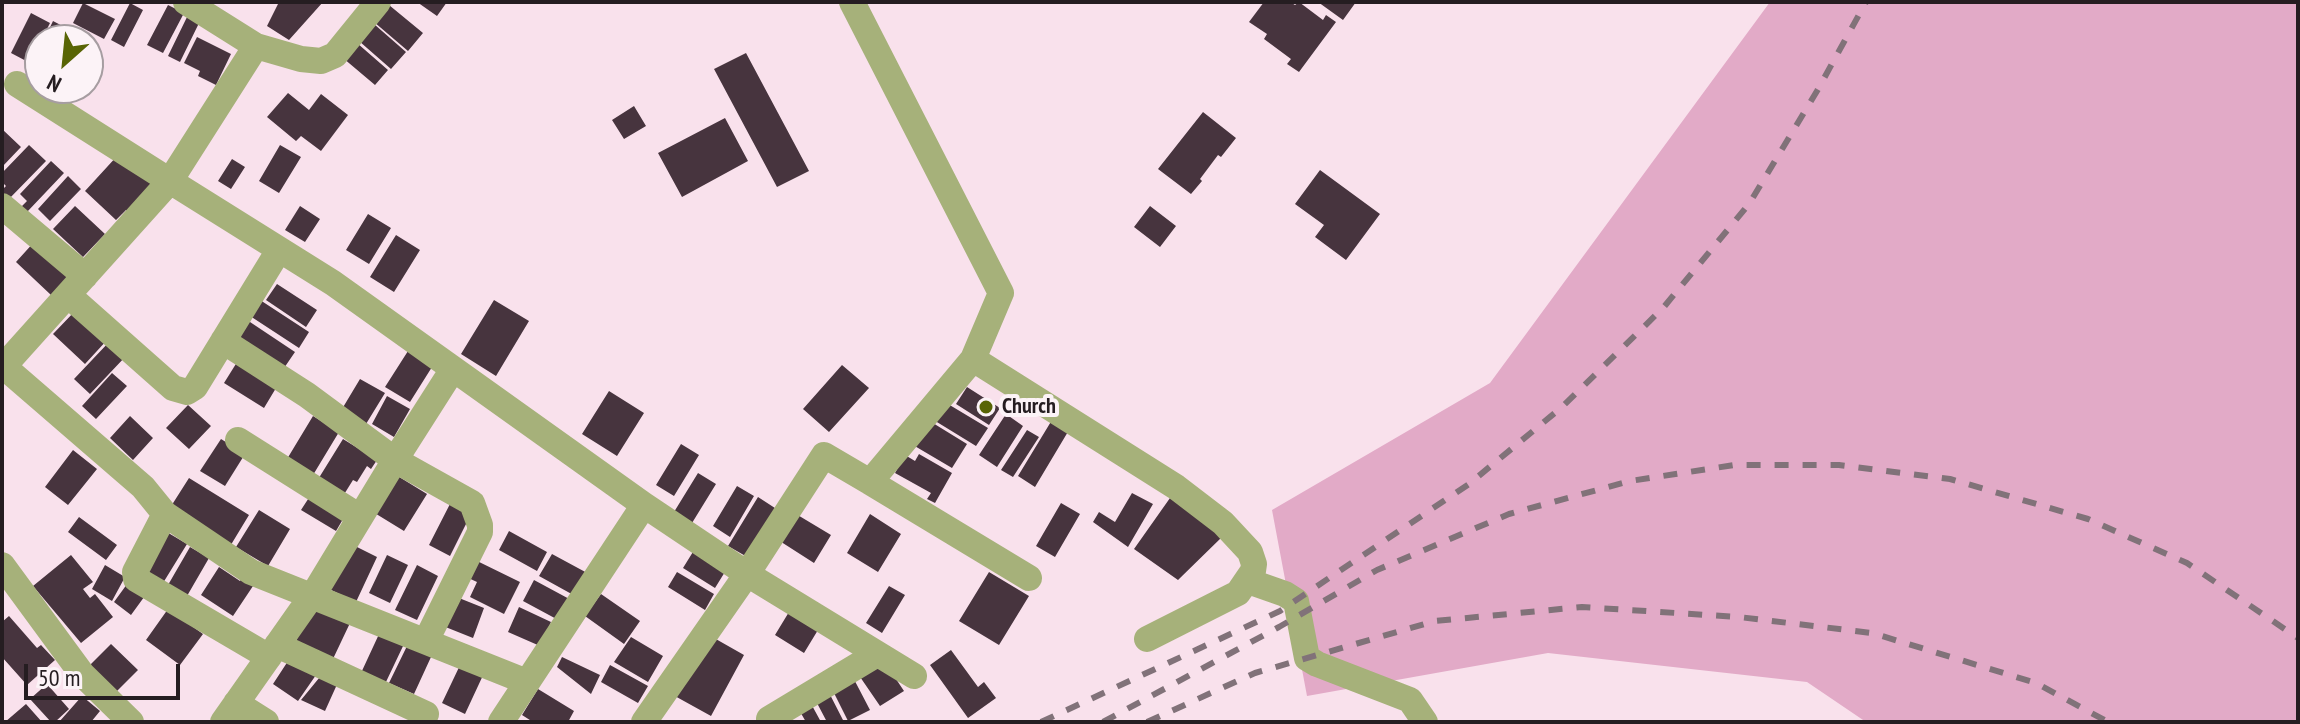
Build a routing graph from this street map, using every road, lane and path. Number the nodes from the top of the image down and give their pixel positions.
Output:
1 (186, 2) edge
2 (378, 2) edge
3 (852, 2) edge
4 (220, 11) edge
5 (256, 46) junction
6 (17, 84) dead end
7 (170, 181) junction
8 (2, 206) edge
9 (279, 250) junction
10 (76, 285) junction
11 (223, 341) junction
12 (973, 359) junction
13 (3, 366) edge
14 (453, 369) junction
15 (238, 440) dead end
16 (395, 460) junction
17 (870, 482) junction
18 (644, 505) junction
19 (165, 514) junction
20 (360, 517) junction
21 (2, 565) edge
22 (747, 574) junction
23 (1029, 578) dead end
24 (1248, 581) junction
25 (313, 595) junction
26 (1147, 639) dead end
27 (426, 641) junction
28 (273, 651) junction
29 (877, 654) junction
30 (914, 676) dead end
31 (527, 682) junction
32 (230, 713) edge
33 (426, 714) dead end
34 (769, 719) dead end
35 (131, 722) edge
36 (266, 722) edge
37 (501, 722) edge
38 (644, 722) edge
39 (1425, 722) edge

1 - 4 street
2 - 5 street
3 - 12 street
4 - 5 street
5 - 7 street
6 - 7 street
7 - 9 street
7 - 10 street
8 - 10 street
9 - 11 street
9 - 14 street
10 - 11 street
10 - 13 street
11 - 16 street
12 - 17 street
12 - 24 street
13 - 19 street
14 - 16 street
14 - 18 street
15 - 20 street
16 - 20 street
16 - 27 street
17 - 22 street
17 - 23 street
18 - 22 street
18 - 31 street
19 - 25 street
19 - 28 street
20 - 25 street
21 - 35 street
22 - 29 street
22 - 38 street
24 - 26 street
24 - 39 street
25 - 27 street
25 - 28 street
27 - 31 street
28 - 32 street
28 - 33 street
29 - 30 street
29 - 34 street
31 - 37 street
32 - 36 street

